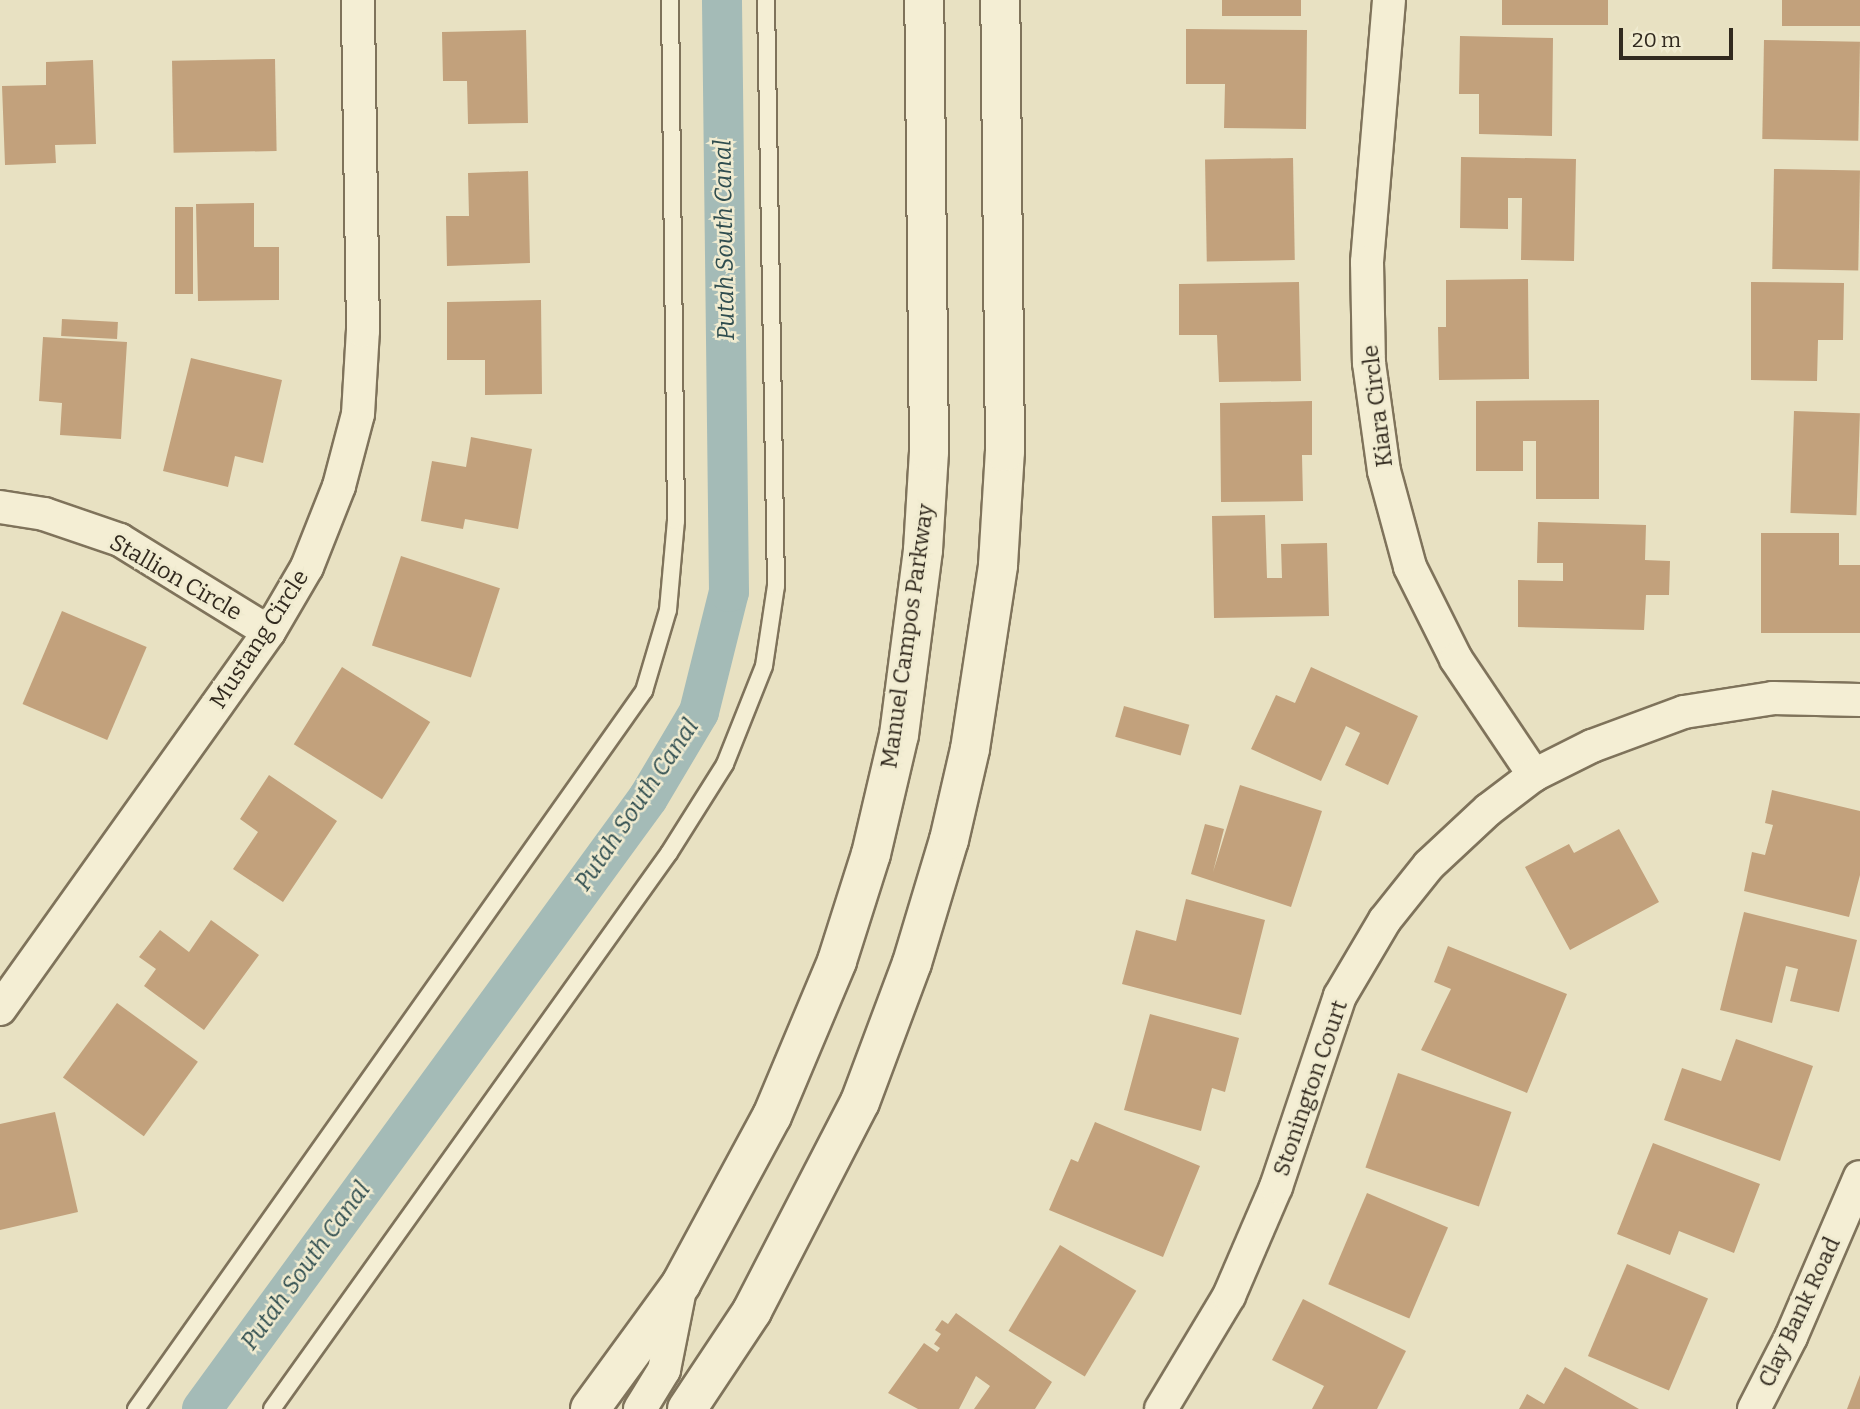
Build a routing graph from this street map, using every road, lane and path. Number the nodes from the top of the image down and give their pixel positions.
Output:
1 (358, 0) edge
2 (670, 0) edge
3 (766, 0) edge
4 (924, 0) edge
5 (1000, 0) edge
6 (1389, 0) edge
7 (0, 506) edge
8 (269, 632) junction
9 (1860, 700) edge
10 (1534, 775) junction
11 (0, 1009) edge
12 (1860, 1177) edge
13 (681, 1284) junction
14 (135, 1409) edge
15 (272, 1409) edge
16 (590, 1409) edge
17 (640, 1409) edge
18 (687, 1409) edge
19 (1161, 1409) edge
20 (1754, 1409) edge

1 - 8 street, Mustang Circle
2 - 14 lane
3 - 15 lane
4 - 13 main road, Manuel Campos Parkway
5 - 18 main road
6 - 10 street, Kiara Circle
7 - 8 street, Stallion Circle
8 - 11 street, Mustang Circle
9 - 10 street, Stonington Court
10 - 19 street, Stonington Court
12 - 20 street, Clay Bank Road
13 - 16 main road, Manuel Campos Parkway
13 - 17 street

